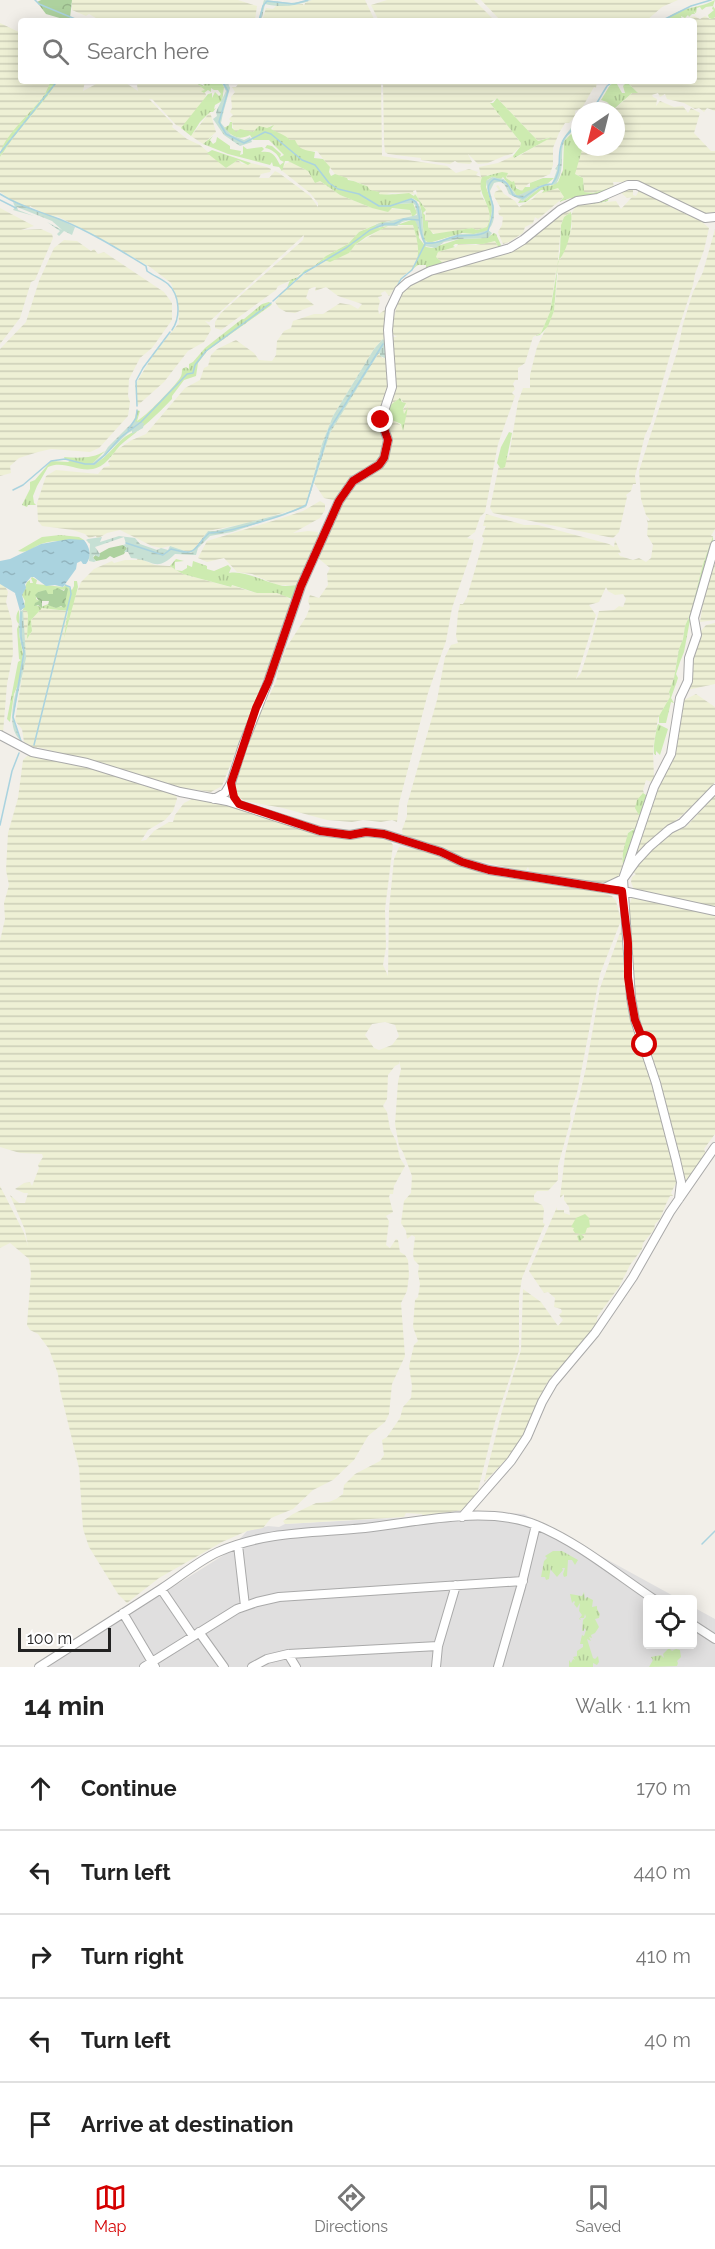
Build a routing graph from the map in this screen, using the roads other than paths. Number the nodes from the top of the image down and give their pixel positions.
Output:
1 (715, 217) edge
2 (715, 545) edge
3 (0, 735) edge
4 (231, 783) junction
5 (715, 789) edge
6 (214, 799) junction
7 (239, 804) junction
8 (623, 879) junction
9 (604, 888) junction
10 (622, 891) junction
11 (715, 911) edge
12 (715, 1148) edge
13 (679, 1198) junction
14 (462, 1517) junction
15 (536, 1525) junction
16 (238, 1545) junction
17 (523, 1581) junction
18 (456, 1585) junction
19 (161, 1589) junction
20 (649, 1595) edge
21 (245, 1606) junction
22 (123, 1613) junction
23 (697, 1627) edge
24 (196, 1634) junction
25 (715, 1639) edge
26 (438, 1646) junction
27 (288, 1654) junction
28 (150, 1665) edge
29 (39, 1667) edge
30 (224, 1667) edge
31 (252, 1667) edge
32 (296, 1667) edge
33 (436, 1667) edge
34 (498, 1667) edge

1 - 4 street
2 - 8 street
3 - 6 street
4 - 6 street
4 - 7 street
5 - 8 street
6 - 7 street
7 - 9 street
8 - 9 street
8 - 10 street
9 - 10 street
10 - 11 street
10 - 13 street
12 - 13 street
13 - 14 street
14 - 15 street
14 - 16 street
15 - 17 street
15 - 20 street
16 - 19 street
16 - 21 street
17 - 18 street
17 - 34 street
18 - 21 street
18 - 26 street
19 - 22 street
19 - 24 street
21 - 24 street
22 - 28 street
22 - 29 street
23 - 25 street
24 - 28 street
24 - 30 street
26 - 27 street
26 - 33 street
27 - 31 street
27 - 32 street

